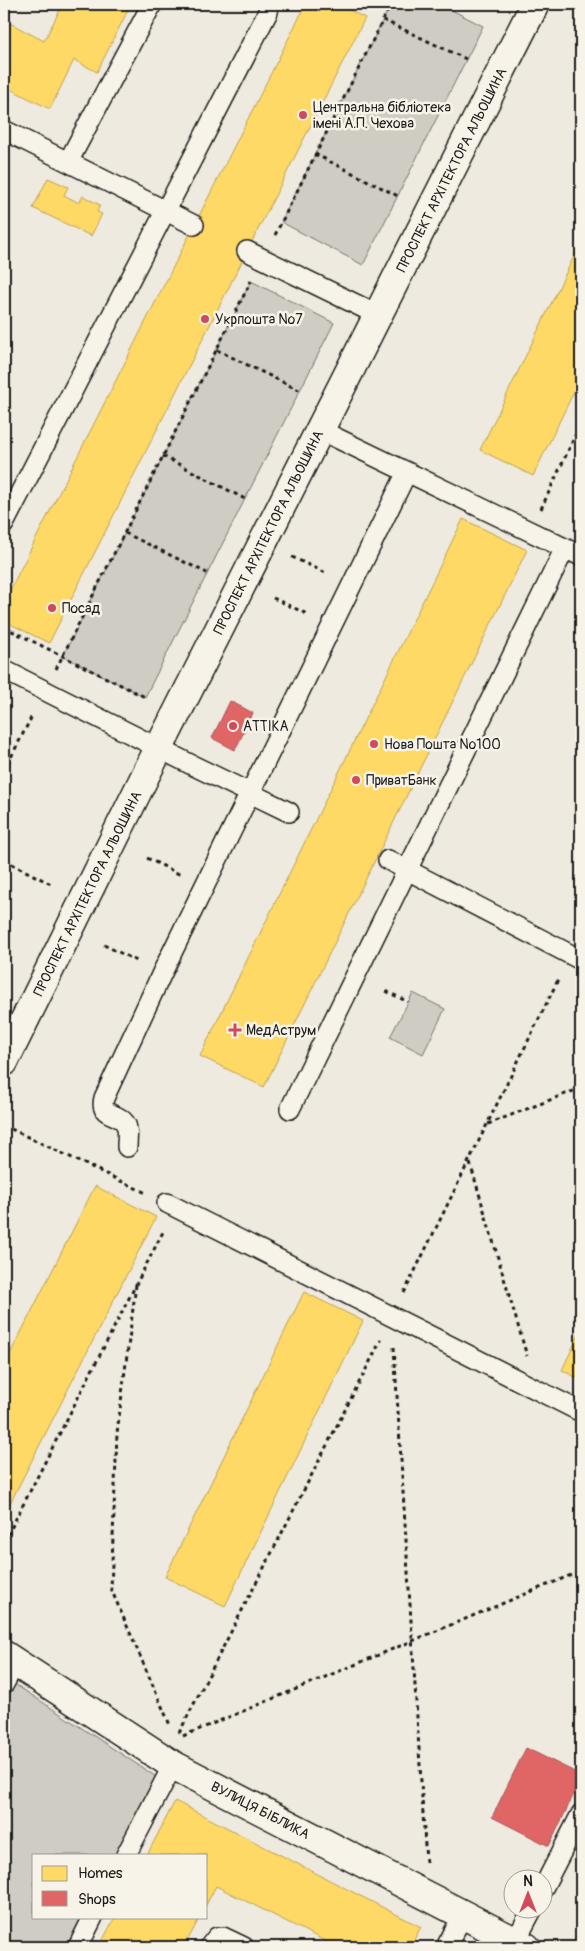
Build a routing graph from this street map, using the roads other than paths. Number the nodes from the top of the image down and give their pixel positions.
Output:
1 (152, 4) edge
2 (269, 4) edge
3 (535, 4) edge
4 (4, 130) edge
5 (68, 162) junction
6 (164, 210) junction
7 (194, 225) dead end
8 (255, 255) road end
9 (378, 315) junction
10 (320, 430) junction
11 (407, 472) junction
12 (4, 524) edge
13 (573, 552) edge
14 (4, 670) edge
15 (159, 749) junction
16 (250, 794) junction
17 (289, 812) dead end
18 (388, 860) dead end
19 (408, 870) junction
20 (576, 957) edge
21 (4, 1062) edge
22 (290, 1109) dead end
23 (128, 1147) dead end
24 (171, 1205) road end
25 (581, 1412) edge
26 (8, 1667) edge
27 (173, 1765) junction
28 (581, 1814) edge
29 (127, 1854) edge
30 (552, 1871) edge
31 (463, 1914) junction
32 (92, 1918) edge
33 (530, 1918) edge
34 (521, 1944) edge
35 (78, 1947) edge
36 (209, 1947) edge
37 (244, 1947) edge
38 (446, 1947) edge

1 - 5 lane
2 - 6 lane
3 - 9 street, ПРОСПЕКТ АРХІТЕКТОРА АЛЬОШИНА
4 - 5 lane
5 - 6 lane
6 - 7 lane
6 - 12 lane
8 - 9 lane
9 - 10 street, ПРОСПЕКТ АРХІТЕКТОРА АЛЬОШИНА
10 - 11 lane
10 - 15 street, ПРОСПЕКТ АРХІТЕКТОРА АЛЬОШИНА
11 - 13 lane
11 - 16 lane
13 - 19 lane
14 - 15 lane
15 - 16 lane
15 - 21 street, ПРОСПЕКТ АРХІТЕКТОРА АЛЬОШИНА
16 - 17 lane
16 - 23 lane
18 - 19 lane
19 - 20 lane
19 - 22 lane
24 - 25 lane
26 - 27 street, ВУЛИЦЯ БІБЛИКА
27 - 29 lane
27 - 31 street, ВУЛИЦЯ БІБЛИКА
28 - 30 lane
31 - 34 street, ВУЛИЦЯ БІБЛИКА
31 - 38 lane
32 - 35 lane
33 - 34 lane
36 - 37 lane

